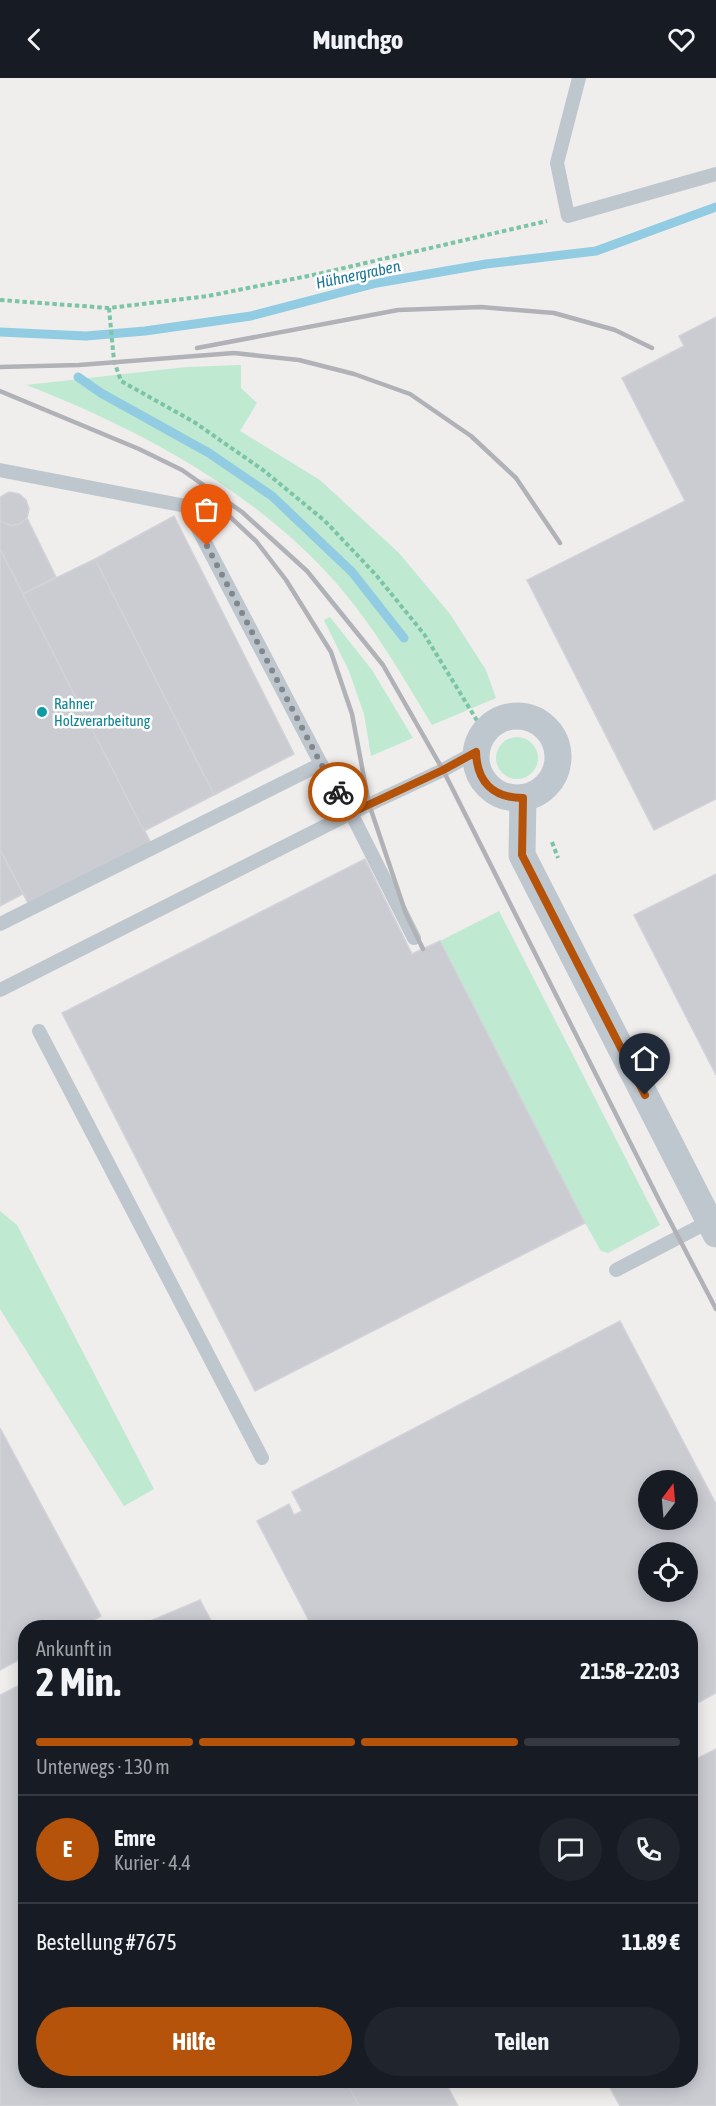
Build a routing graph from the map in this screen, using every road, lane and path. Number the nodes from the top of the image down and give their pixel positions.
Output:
1 (579, 78) edge
2 (716, 174) edge
3 (568, 216) junction
4 (0, 300) edge
5 (110, 308) junction
6 (0, 470) edge
7 (480, 742) junction
8 (321, 764) junction
9 (523, 798) junction
10 (351, 813) junction
11 (0, 924) edge
12 (414, 938) dead end
13 (0, 990) edge
14 (39, 1030) dead end
15 (713, 1227) edge
16 (616, 1270) dead end
17 (262, 1458) dead end

1 - 3 lane
2 - 3 lane
3 - 5 path
4 - 5 path
5 - 7 path
6 - 8 lane
7 - 9 street
7 - 9 street
7 - 10 lane
8 - 10 lane
8 - 11 lane
9 - 15 street
10 - 12 lane
10 - 13 lane
14 - 17 lane
15 - 16 lane

